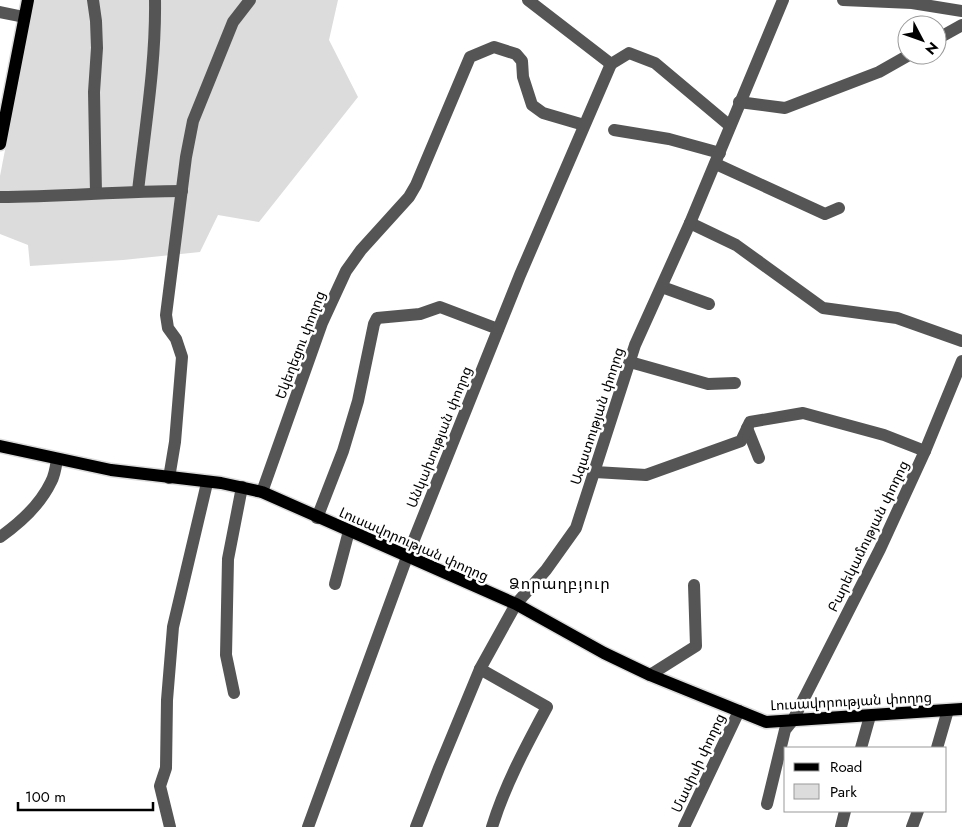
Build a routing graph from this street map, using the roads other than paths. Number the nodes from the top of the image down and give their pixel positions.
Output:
1 (28, 0) edge
2 (93, 0) edge
3 (155, 0) edge
4 (250, 0) edge
5 (528, 0) edge
6 (783, 0) edge
7 (843, 0) edge
8 (962, 11) edge
9 (0, 12) edge
10 (24, 17) junction
11 (962, 25) edge
12 (947, 33) edge
13 (897, 62) edge
14 (610, 64) junction
15 (739, 102) junction
16 (584, 125) junction
17 (730, 126) junction
18 (614, 130) dead end
19 (0, 144) edge
20 (718, 159) junction
21 (138, 191) junction
22 (182, 191) junction
23 (96, 194) junction
24 (0, 197) edge
25 (839, 208) dead end
26 (690, 224) junction
27 (662, 287) junction
28 (709, 304) dead end
29 (498, 329) junction
30 (962, 340) edge
31 (962, 361) edge
32 (630, 362) junction
33 (735, 384) dead end
34 (747, 428) junction
35 (0, 446) edge
36 (925, 451) junction
37 (57, 458) junction
38 (759, 458) dead end
39 (595, 472) junction
40 (169, 478) junction
41 (207, 483) junction
42 (242, 487) junction
43 (262, 492) junction
44 (317, 518) junction
45 (349, 532) junction
46 (0, 538) edge
47 (407, 557) junction
48 (335, 584) dead end
49 (694, 585) dead end
50 (516, 604) junction
51 (480, 670) junction
52 (650, 675) junction
53 (234, 693) dead end
54 (962, 709) edge
55 (948, 710) junction
56 (739, 711) junction
57 (870, 716) junction
58 (793, 720) junction
59 (861, 747) edge
60 (937, 747) edge
61 (767, 804) dead end
62 (845, 812) edge
63 (918, 812) edge
64 (170, 827) edge
65 (308, 827) edge
66 (416, 827) edge
67 (492, 827) edge
68 (684, 827) edge
69 (841, 827) edge
70 (912, 827) edge

1 - 10 main road
2 - 23 street
3 - 21 street
4 - 22 street
5 - 14 street
6 - 15 street, Ազատության փողոց
7 - 8 street
9 - 10 street
10 - 19 main road
11 - 12 street
13 - 15 street
14 - 16 street, Անկախության փողոց
14 - 17 street
15 - 17 street, Ազատության փողոց
16 - 29 street, Անկախության փողոց
16 - 43 street, Եկեղեցու փողոց
17 - 20 street, Ազատության փողոց
18 - 20 street
20 - 25 street
20 - 26 street, Ազատության փողոց
21 - 22 street
21 - 23 street
22 - 40 street
23 - 24 street
26 - 27 street, Ազատության փողոց
26 - 30 street
27 - 28 street
27 - 32 street, Ազատության փողոց
29 - 44 street
29 - 47 street, Անկախության փողոց
31 - 36 street, Բարեկամության փողոց
32 - 33 street
32 - 39 street, Ազատության փողոց
34 - 36 street
34 - 38 street
34 - 39 street
35 - 37 main road, Լուսավորության փողոց
36 - 58 street, Բարեկամության փողոց
37 - 40 main road, Լուսավորության փողոց
37 - 46 street
39 - 50 street, Ազատության փողոց
40 - 41 main road, Լուսավորության փողոց
41 - 42 main road, Լուսավորության փողոց
41 - 64 street
42 - 43 main road, Լուսավորության փողոց
42 - 53 street
43 - 44 main road, Լուսավորության փողոց
44 - 45 main road, Լուսավորության փողոց
45 - 47 main road, Լուսավորության փողոց
45 - 48 street
47 - 50 main road, Լուսավորության փողոց
47 - 65 street, Անկախության փողոց
49 - 52 street
50 - 51 street, Ազատության փողոց
50 - 52 main road, Լուսավորության փողոց
51 - 66 street, Ազատության փողոց
51 - 67 street
52 - 56 main road, Լուսավորության փողոց
54 - 55 main road, Լուսավորության փողոց
55 - 57 main road, Լուսավորության փողոց
55 - 60 street
56 - 58 main road, Լուսավորության փողոց
56 - 68 street, Մասիսի փողոց
57 - 58 main road, Լուսավորության փողոց
57 - 59 street
58 - 61 street, Բարեկամության փողոց
62 - 69 street
63 - 70 street

